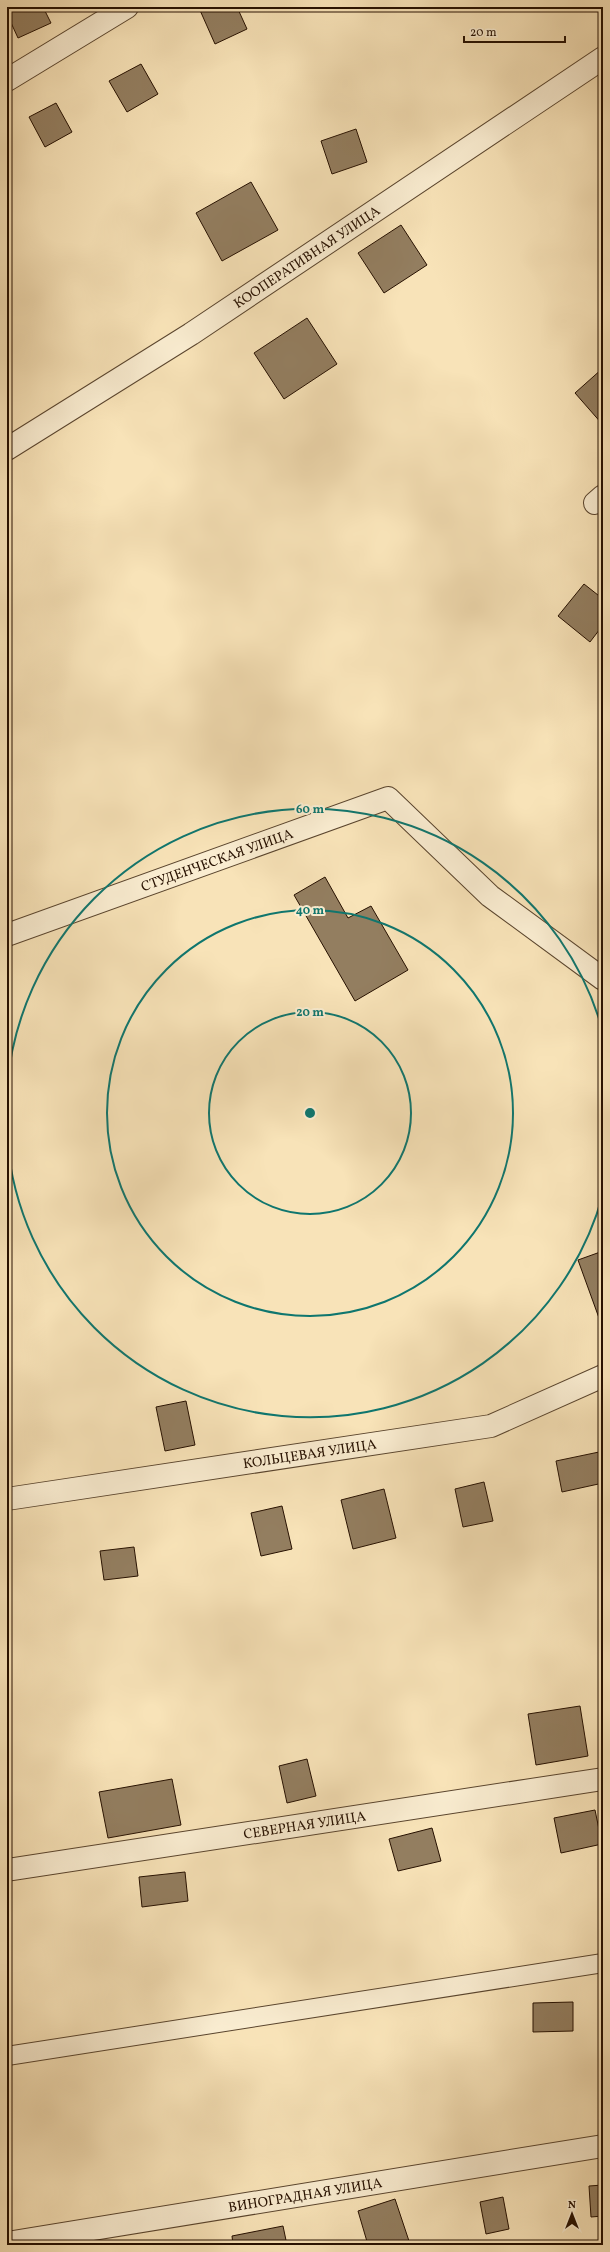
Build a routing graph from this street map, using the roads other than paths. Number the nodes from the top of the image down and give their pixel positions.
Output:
1 (127, 7) edge
2 (603, 58) edge
3 (7, 80) edge
4 (7, 449) edge
5 (7, 935) edge
6 (603, 980) edge
7 (603, 1376) edge
8 (7, 1499) edge
9 (603, 1780) edge
10 (7, 1870) edge
11 (603, 1963) edge
12 (7, 2056) edge
13 (603, 2146) edge
14 (7, 2243) edge

1 - 3 street
2 - 4 street, КООПЕРАТИВНАЯ УЛИЦА
5 - 6 street, СТУДЕНЧЕСКАЯ УЛИЦА
7 - 8 street, КОЛЬЦЕВАЯ УЛИЦА
9 - 10 street, СЕВЕРНАЯ УЛИЦА
11 - 12 lane
13 - 14 street, ВИНОГРАДНАЯ УЛИЦА

